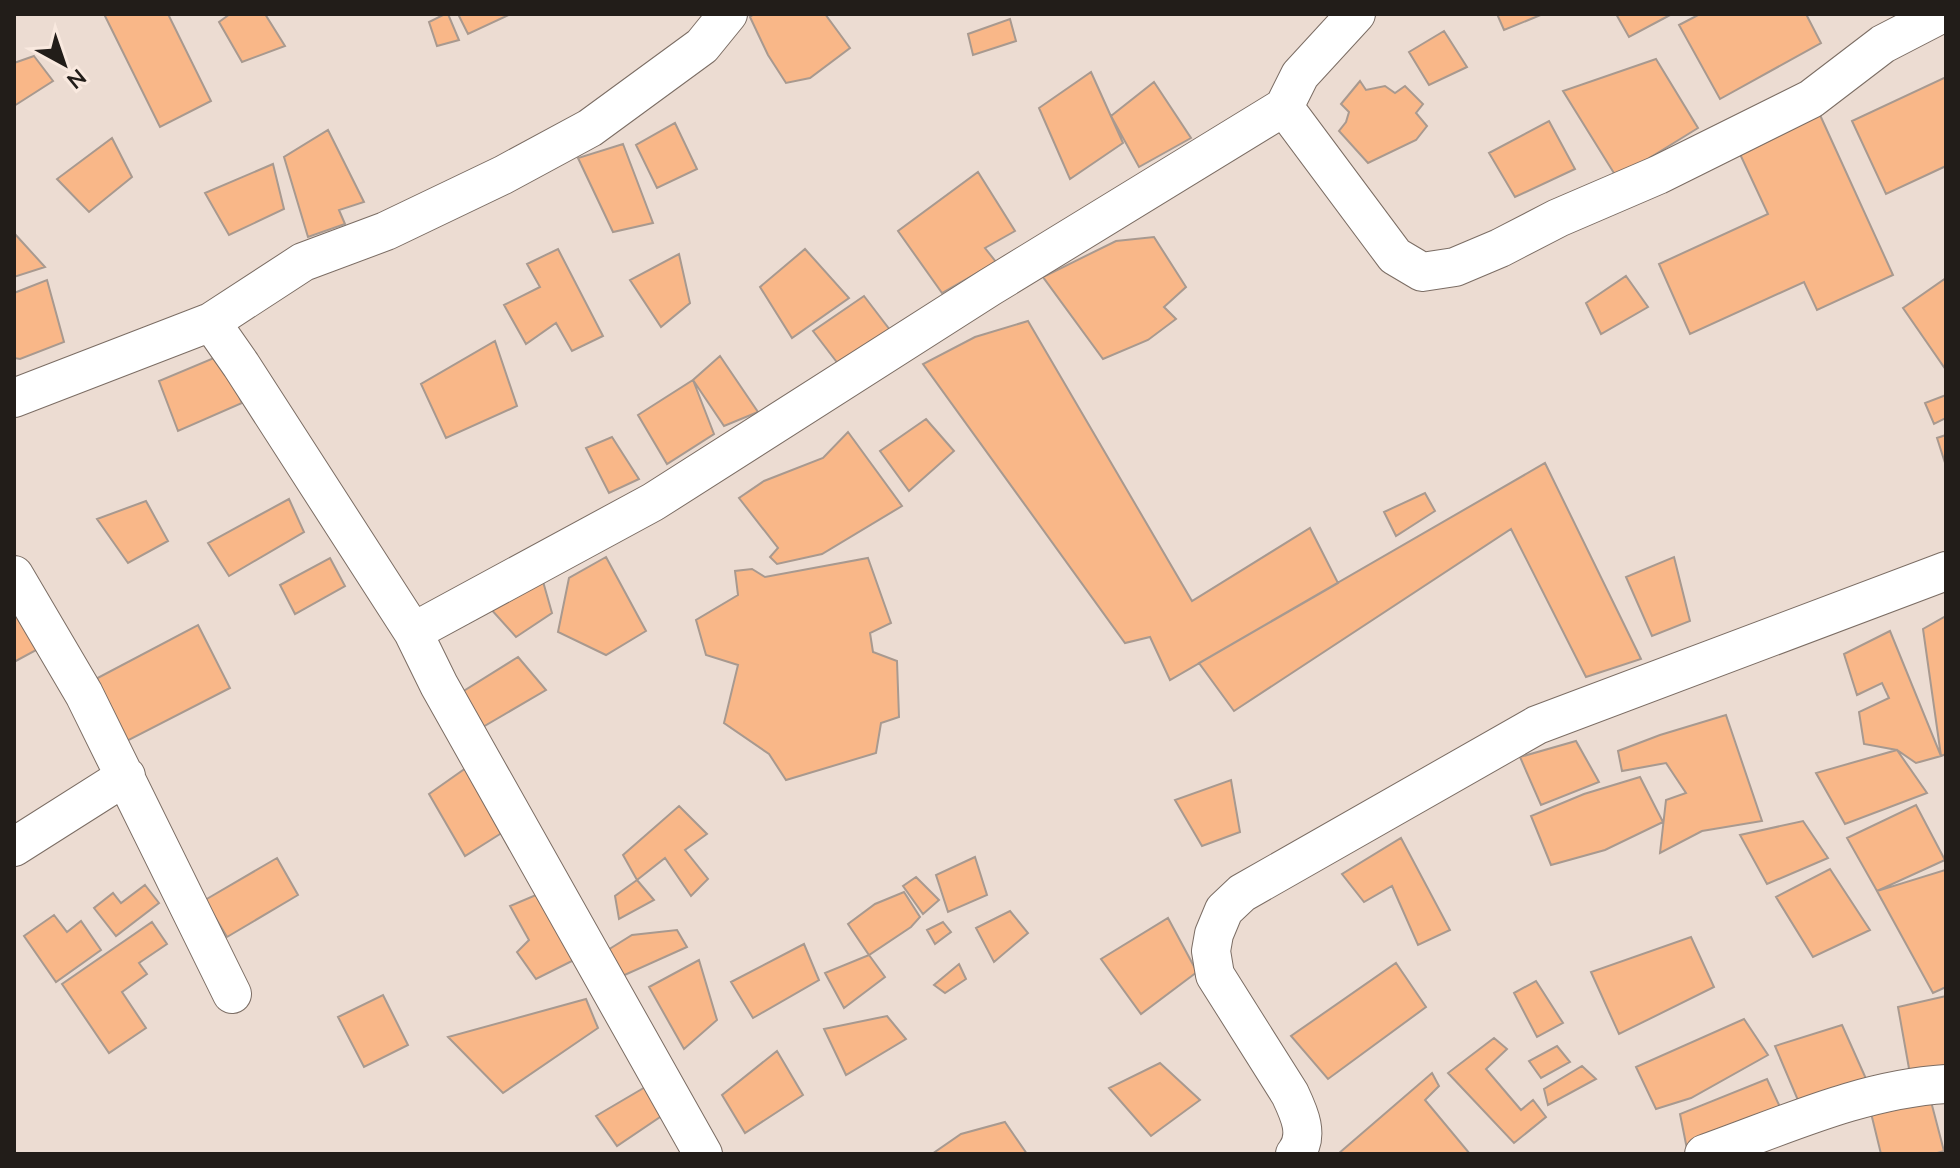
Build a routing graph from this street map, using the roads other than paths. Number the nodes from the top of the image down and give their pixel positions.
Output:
1 (728, 14) edge
2 (1356, 14) edge
3 (1941, 14) edge
4 (1284, 107) junction
5 (211, 322) junction
6 (14, 398) edge
7 (1946, 571) edge
8 (14, 575) edge
9 (413, 632) junction
10 (126, 776) junction
11 (14, 847) edge
12 (232, 994) dead end
13 (1946, 1084) edge
14 (703, 1154) edge
15 (1295, 1154) edge
16 (1704, 1154) edge

1 - 5 street
2 - 4 street
3 - 4 street
4 - 9 street
5 - 6 street
5 - 9 street
7 - 15 street
8 - 10 street
9 - 14 street
10 - 11 street
10 - 12 street
13 - 16 street

